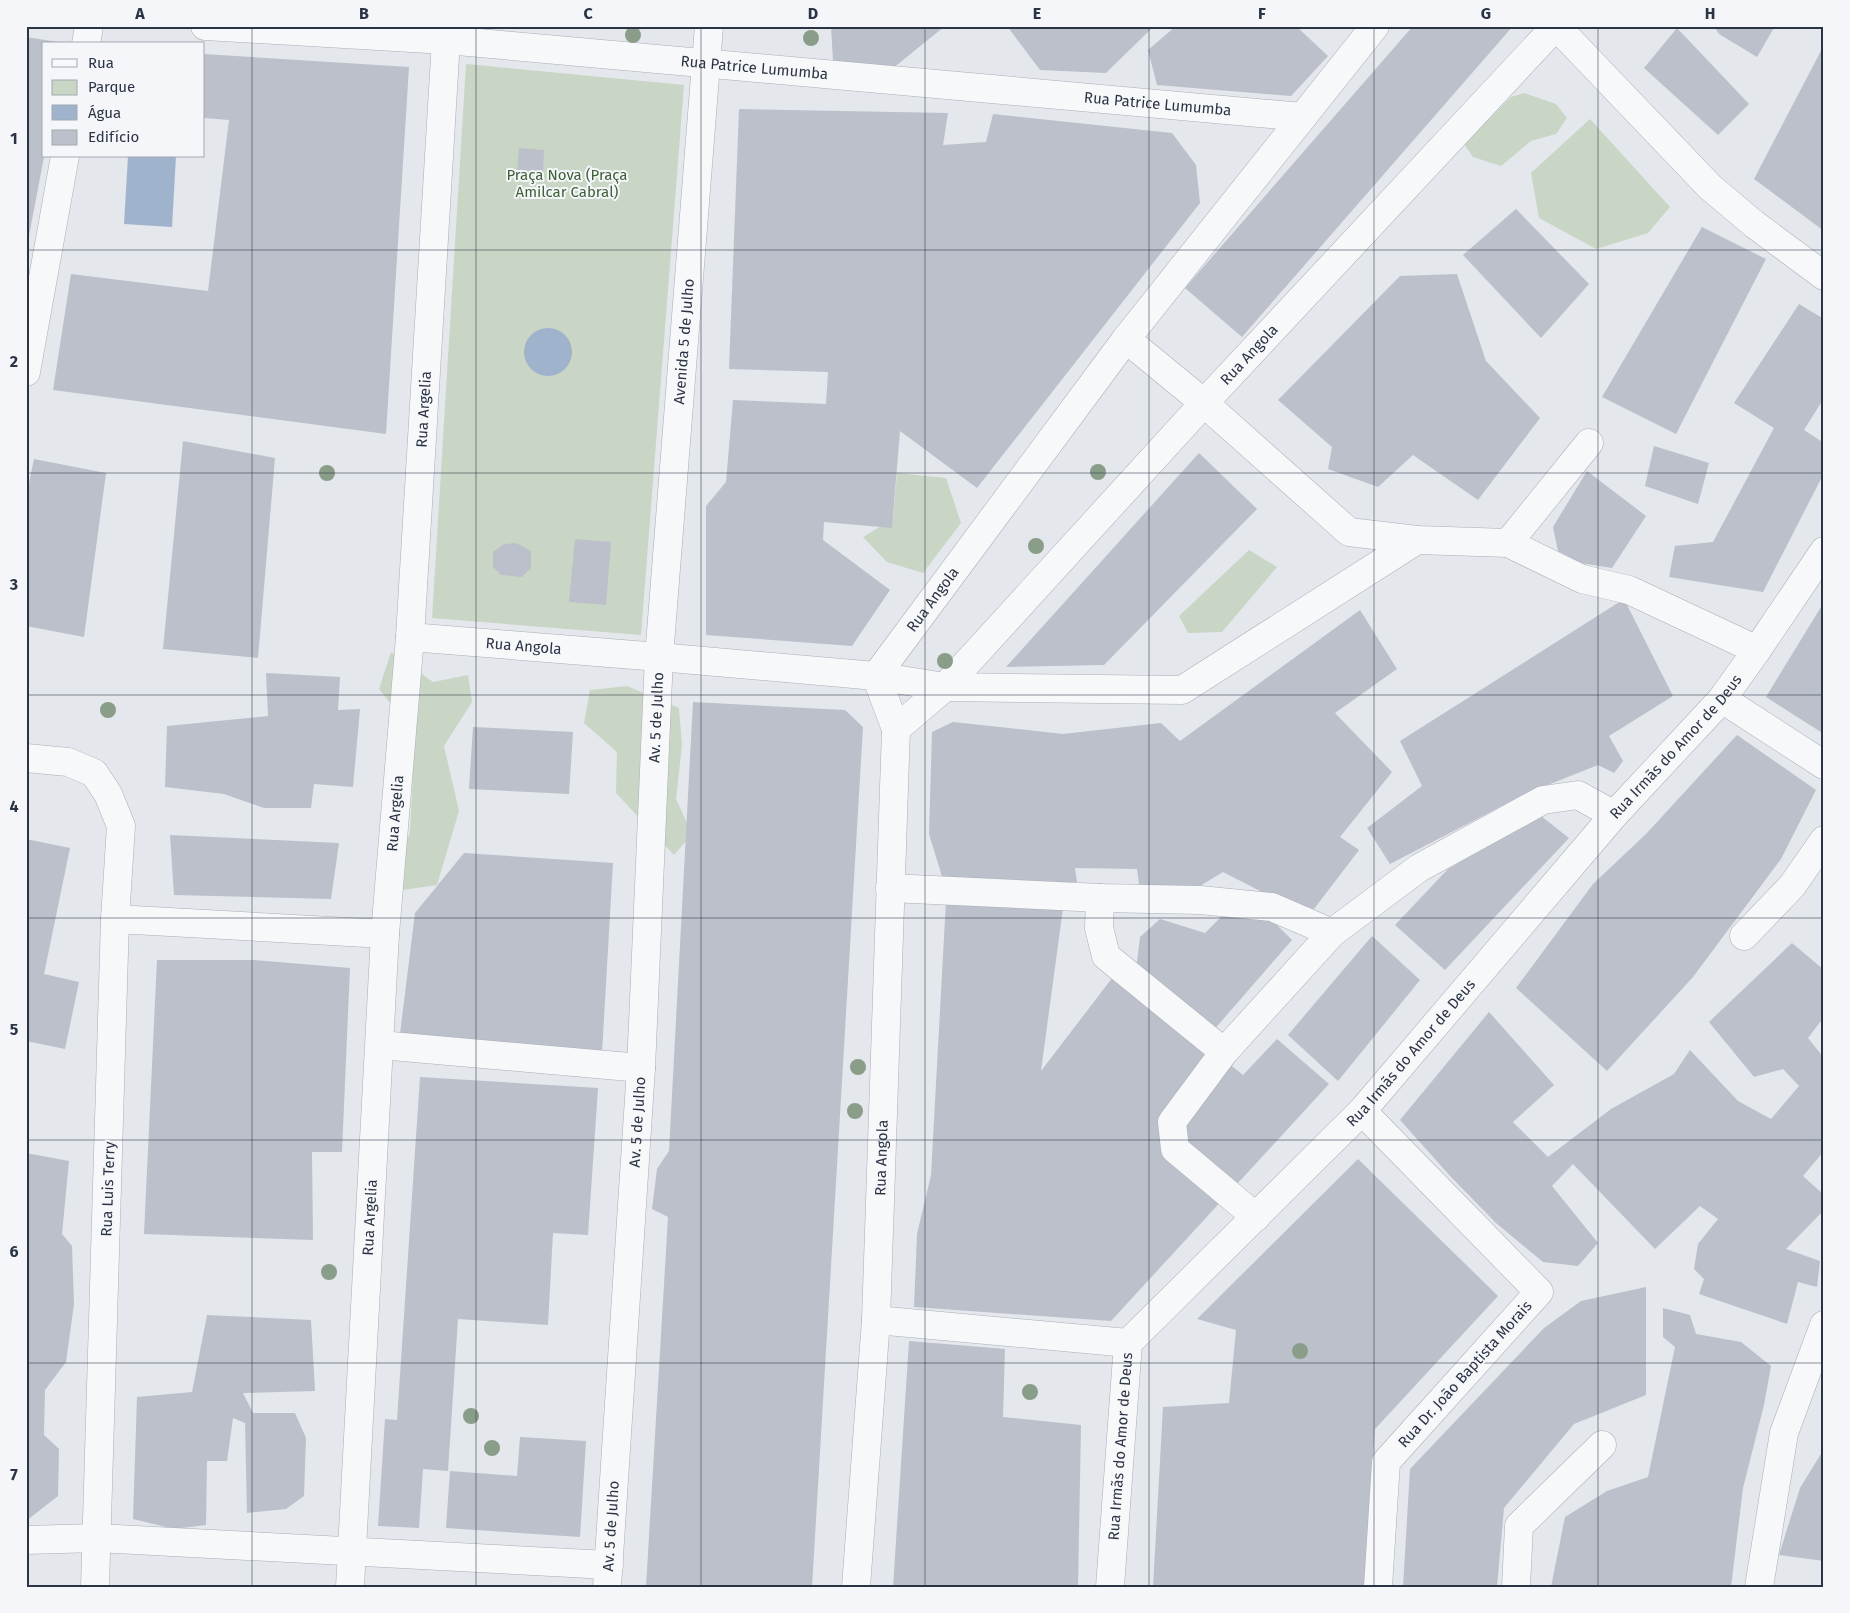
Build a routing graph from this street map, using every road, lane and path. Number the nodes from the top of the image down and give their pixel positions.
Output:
1 (89, 26) edge
2 (205, 26) edge
3 (709, 26) edge
4 (1375, 26) edge
5 (1556, 26) edge
6 (446, 40) junction
7 (86, 42) edge
8 (707, 62) junction
9 (1303, 117) junction
10 (65, 158) edge
11 (1824, 276) edge
12 (1126, 339) junction
13 (26, 372) edge
14 (1204, 403) junction
15 (1589, 443) dead end
16 (1417, 540) junction
17 (1508, 543) junction
18 (1824, 551) edge
19 (410, 637) junction
20 (1757, 650) junction
21 (659, 657) junction
22 (876, 676) junction
23 (946, 686) junction
24 (1722, 699) junction
25 (896, 729) junction
26 (26, 758) edge
27 (1824, 765) edge
28 (1614, 816) junction
29 (1824, 840) edge
30 (890, 888) junction
31 (1100, 898) junction
32 (116, 919) junction
33 (1332, 933) junction
34 (385, 934) junction
35 (1744, 936) dead end
36 (380, 1045) junction
37 (1224, 1052) junction
38 (641, 1068) junction
39 (1362, 1111) junction
40 (1256, 1217) junction
41 (876, 1320) junction
42 (1824, 1325) edge
43 (1128, 1343) junction
44 (1602, 1445) dead end
45 (97, 1538) junction
46 (26, 1540) edge
47 (352, 1552) junction
48 (608, 1576) edge
49 (95, 1587) edge
50 (350, 1587) edge
51 (856, 1587) edge
52 (1110, 1587) edge
53 (1378, 1587) edge
54 (1516, 1587) edge
55 (1758, 1587) edge

1 - 7 street
2 - 6 street, Rua Patrice Lumumba
3 - 8 street, Avenida 5 de Julho
4 - 9 street, Rua Angola
5 - 11 street
5 - 14 street, Rua Angola
6 - 8 street, Rua Patrice Lumumba
6 - 19 street, Rua Argelia
8 - 9 street, Rua Patrice Lumumba
8 - 21 street, Avenida 5 de Julho
9 - 12 street, Rua Angola
10 - 13 street
12 - 14 street
12 - 22 street, Rua Angola
14 - 16 street
14 - 23 street, Rua Angola
15 - 17 street
16 - 17 street
16 - 23 street
17 - 20 street
18 - 20 street, Rua Irmãs do Amor de Deus
19 - 21 street, Rua Angola
19 - 34 street, Rua Argelia
20 - 24 street, Rua Irmãs do Amor de Deus
21 - 22 street, Rua Angola
21 - 38 street, Av. 5 de Julho
22 - 23 street, Rua Angola
22 - 25 street, Rua Angola
23 - 25 street, Rua Angola
24 - 27 street
24 - 28 street, Rua Irmãs do Amor de Deus
25 - 30 street, Rua Angola
26 - 32 street, Rua Luis Terry
28 - 33 street
28 - 39 street, Rua Irmãs do Amor de Deus
29 - 35 street
30 - 31 street
30 - 41 street, Rua Angola
31 - 33 street
31 - 37 street
32 - 34 street
32 - 45 street, Rua Luis Terry
33 - 37 street
34 - 36 street, Rua Argelia
36 - 38 street
36 - 47 street, Rua Argelia
37 - 40 street
38 - 48 street, Av. 5 de Julho
39 - 40 street, Rua Irmãs do Amor de Deus
39 - 53 street, Rua Dr. João Baptista Morais
40 - 43 street, Rua Irmãs do Amor de Deus
41 - 43 street
41 - 51 street, Rua Angola
42 - 55 street
43 - 52 street, Rua Irmãs do Amor de Deus
44 - 54 street
45 - 46 street
45 - 47 street
45 - 49 street, Rua Luis Terry
47 - 48 street
47 - 50 street, Rua Argelia

